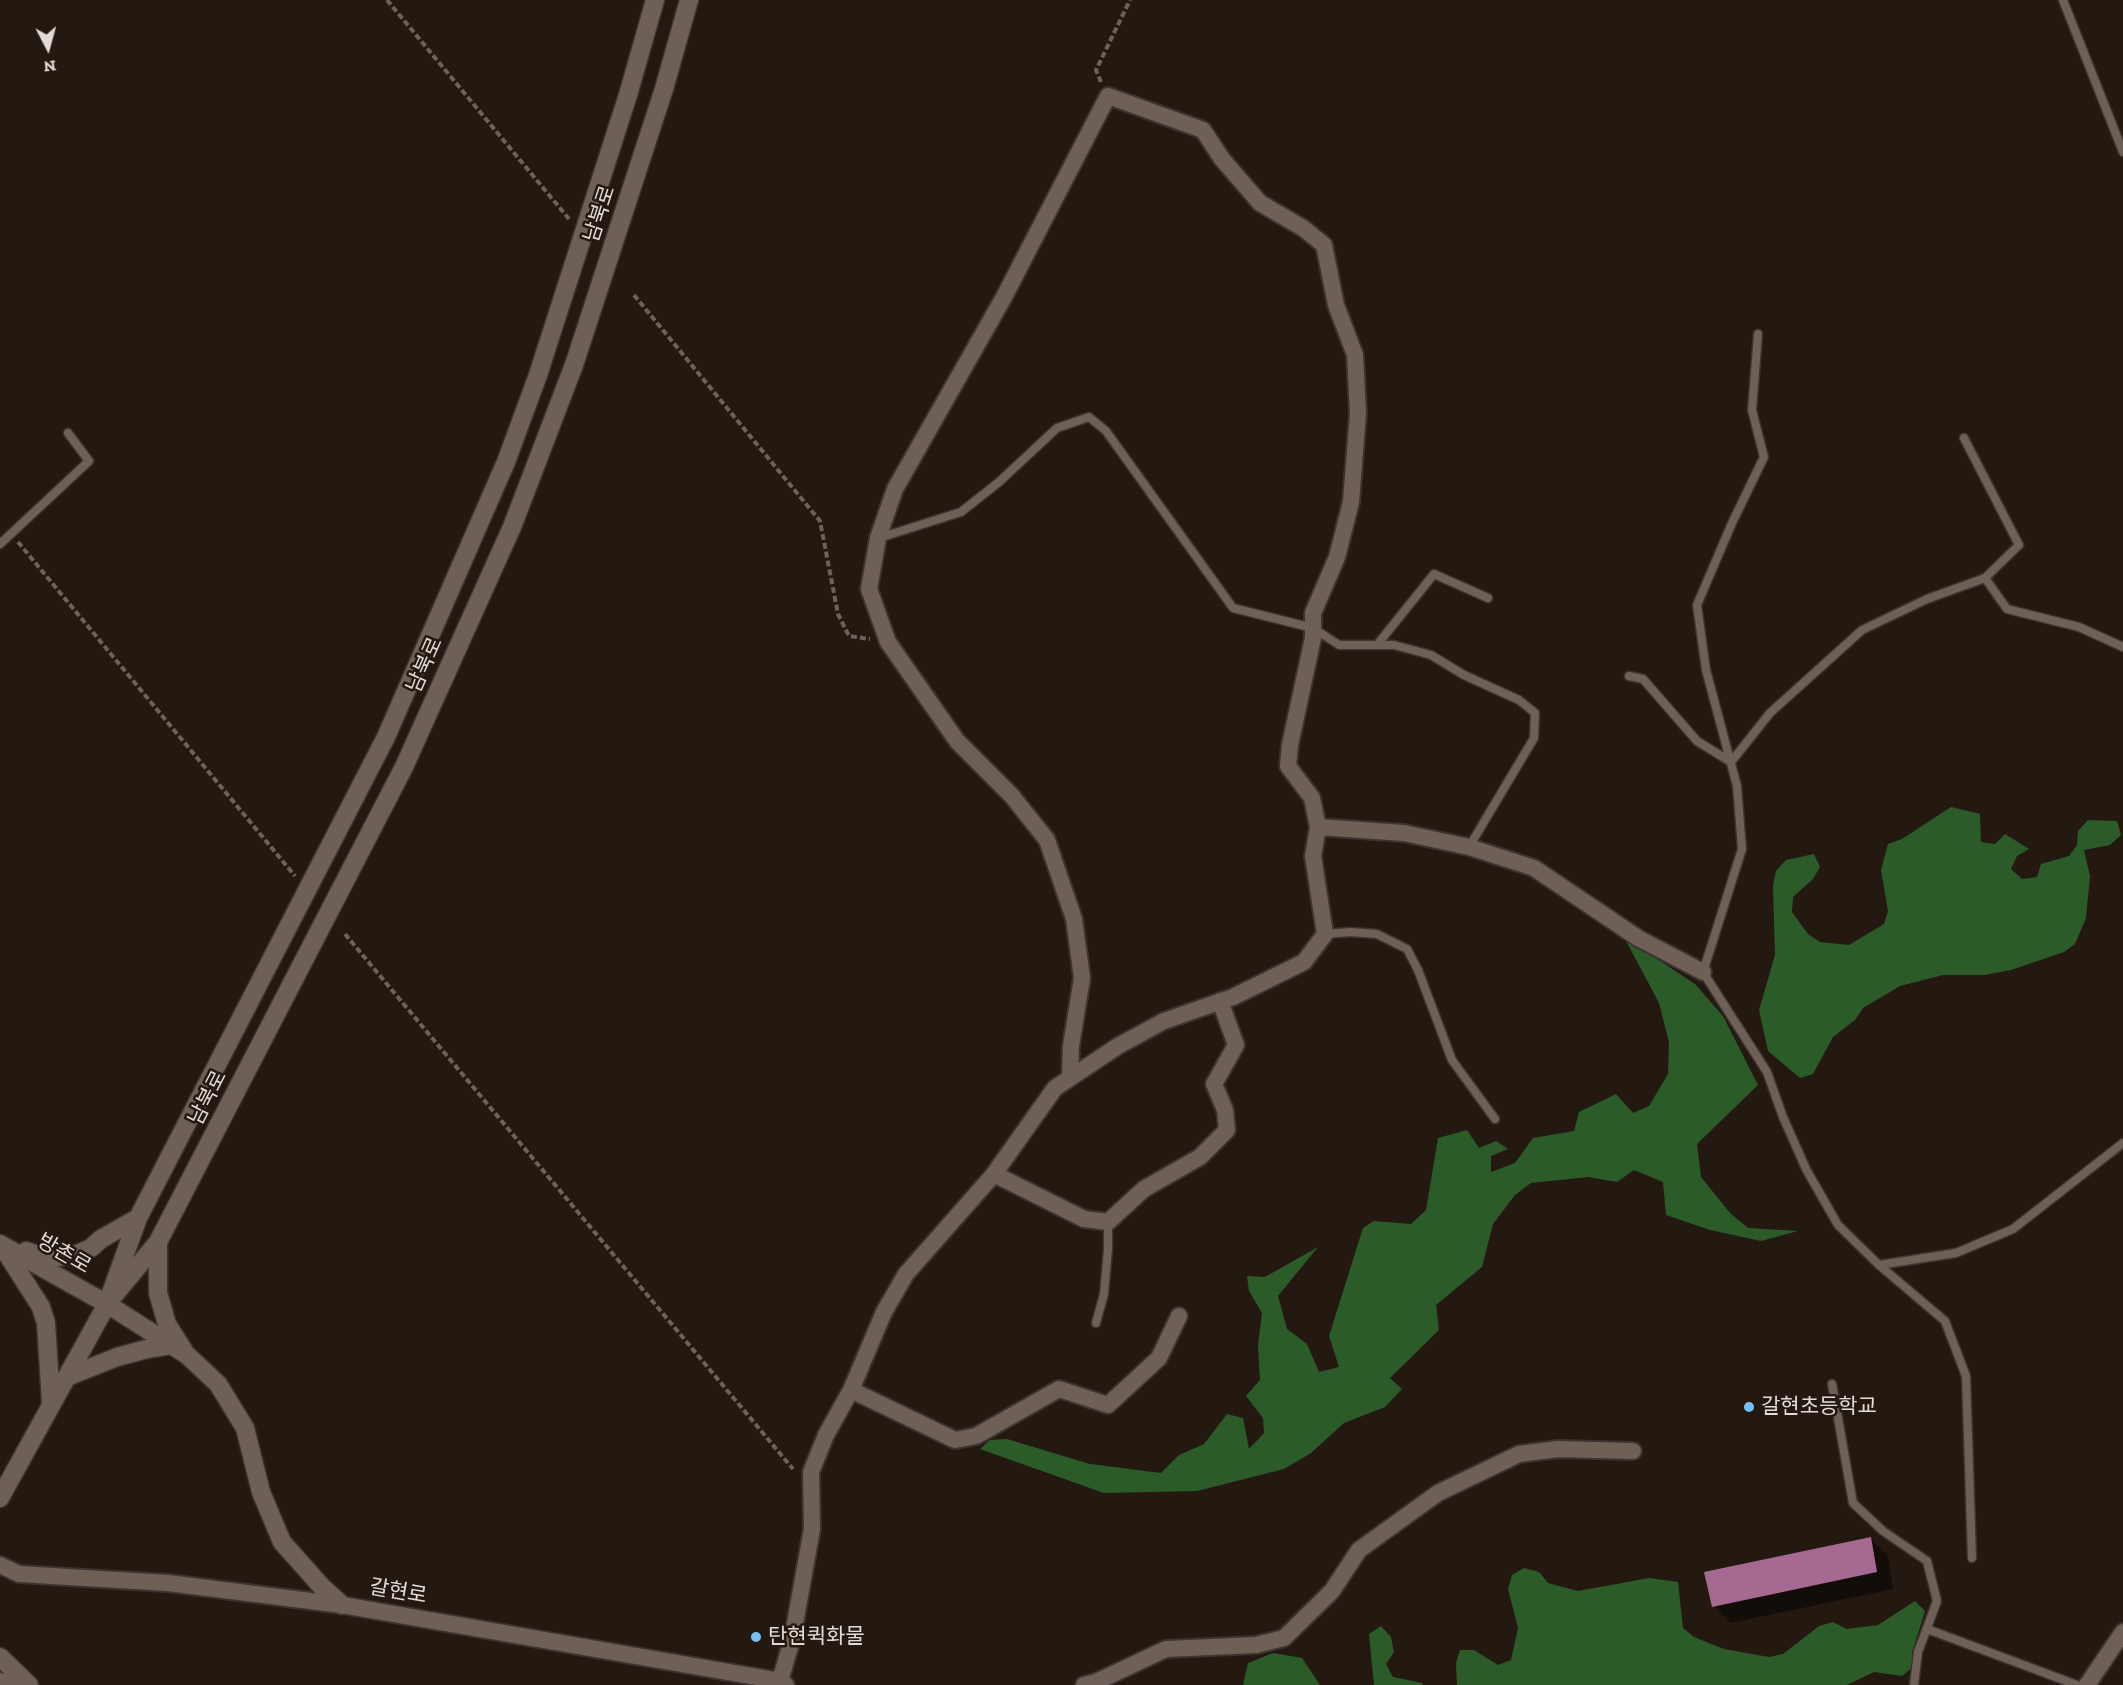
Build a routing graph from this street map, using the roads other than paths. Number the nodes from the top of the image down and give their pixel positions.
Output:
1 (655, 0) edge
2 (689, 0) edge
3 (2063, 0) edge
4 (2123, 152) edge
5 (1758, 334) dead end
6 (68, 433) dead end
7 (1964, 438) dead end
8 (878, 538) junction
9 (0, 544) edge
10 (1985, 578) junction
11 (1488, 598) dead end
12 (1313, 628) junction
13 (1377, 645) junction
14 (2123, 647) edge
15 (1629, 676) dead end
16 (1731, 762) junction
17 (1318, 827) junction
18 (1469, 848) junction
19 (1325, 934) junction
20 (1703, 972) junction
21 (1220, 1001) junction
22 (1070, 1078) junction
23 (1495, 1119) dead end
24 (2123, 1143) edge
25 (994, 1174) junction
26 (138, 1218) junction
27 (1108, 1222) junction
28 (158, 1242) junction
29 (0, 1244) edge
30 (1879, 1264) junction
31 (107, 1304) junction
32 (1179, 1316) dead end
33 (1096, 1323) dead end
34 (179, 1350) junction
35 (67, 1377) junction
36 (1832, 1384) dead end
37 (851, 1390) junction
38 (51, 1402) junction
39 (1634, 1451) dead end
40 (0, 1498) edge
41 (1972, 1558) dead end
42 (0, 1565) edge
43 (342, 1605) junction
44 (1927, 1629) junction
45 (2123, 1632) edge
46 (0, 1658) edge
47 (0, 1682) edge
48 (783, 1683) edge
49 (1092, 1684) edge
50 (9, 1685) edge
51 (29, 1685) edge
52 (1914, 1685) edge
53 (2077, 1685) edge
54 (2087, 1685) edge

1 - 26 main road, 남북로
2 - 28 main road, 남북로
3 - 4 lane
5 - 16 lane
6 - 9 lane
7 - 10 lane
8 - 12 lane
8 - 12 street
8 - 22 street
10 - 14 lane
10 - 16 lane
11 - 13 lane
12 - 13 lane
12 - 17 street
13 - 18 lane
15 - 16 lane
16 - 20 lane
17 - 18 street
17 - 19 street
18 - 20 street
19 - 21 street
19 - 23 lane
20 - 30 lane
21 - 22 street
21 - 27 street
22 - 25 street
24 - 30 lane
25 - 27 street
25 - 37 street
26 - 29 main road
26 - 31 main road, 남북로
27 - 33 lane
28 - 31 main road, 남북로
28 - 34 main road
29 - 31 main road, 방촌로
29 - 38 main road
30 - 41 lane
31 - 34 main road, 방촌로
31 - 35 main road, 남북로
32 - 37 street
34 - 35 main road
34 - 43 main road
35 - 38 main road, 남북로
36 - 44 lane
37 - 48 street
38 - 40 main road, 남북로
39 - 49 street
42 - 43 street, 갈현로
43 - 48 street, 갈현로
44 - 52 lane
44 - 53 lane
45 - 54 street
46 - 51 main road
47 - 50 main road

